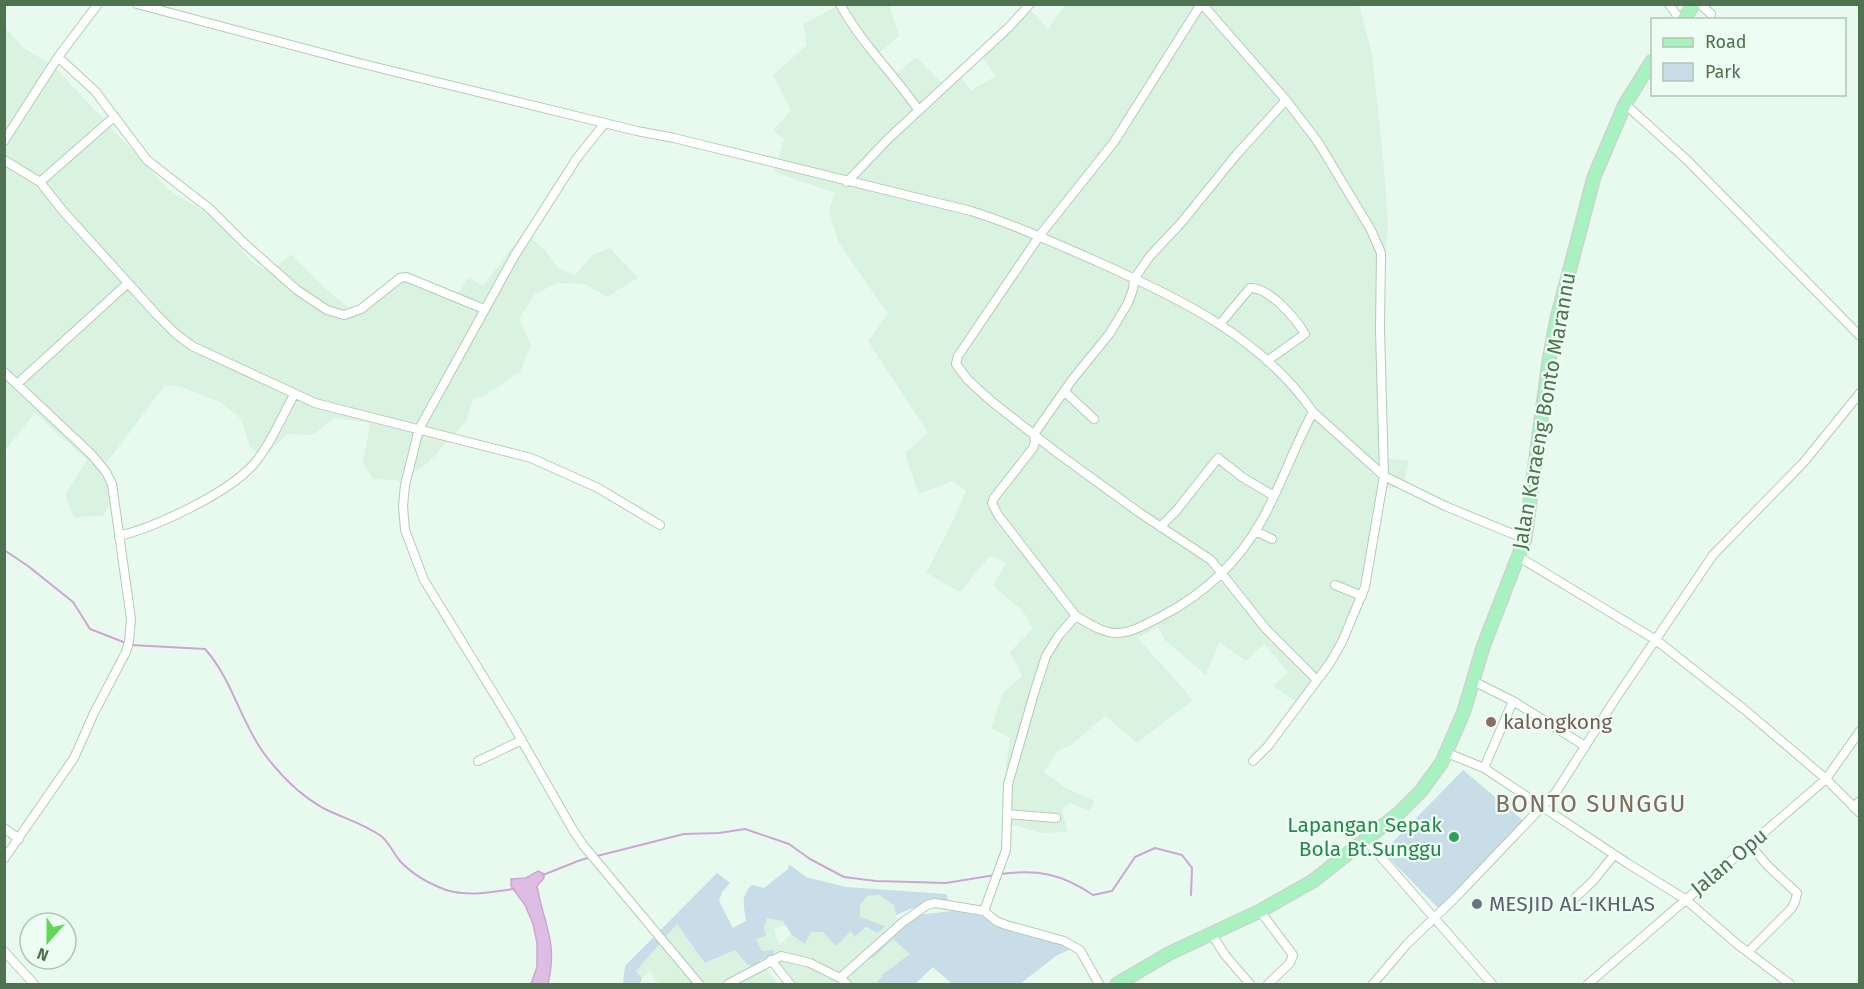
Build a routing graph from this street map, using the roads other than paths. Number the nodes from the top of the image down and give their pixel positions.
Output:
1 (98, 4) edge
2 (137, 4) edge
3 (840, 4) edge
4 (1030, 4) edge
5 (1201, 4) edge
6 (1669, 4) edge
7 (1694, 4) edge
8 (1700, 4) edge
9 (1710, 14) dead end
10 (1680, 18) edge
11 (1684, 18) edge
12 (58, 57) junction
13 (1651, 64) edge
14 (1286, 100) junction
15 (1625, 104) junction
16 (919, 111) junction
17 (114, 117) junction
18 (605, 123) junction
19 (4, 141) edge
20 (4, 160) edge
21 (40, 182) junction
22 (847, 182) junction
23 (1040, 235) junction
24 (1134, 279) junction
25 (128, 283) junction
26 (484, 309) junction
27 (1220, 324) junction
28 (1860, 336) edge
29 (1267, 362) junction
30 (4, 372) edge
31 (17, 384) junction
32 (1065, 392) junction
33 (1860, 393) edge
34 (294, 394) junction
35 (1313, 412) junction
36 (1094, 419) dead end
37 (418, 429) junction
38 (1034, 434) junction
39 (1384, 476) junction
40 (1274, 496) junction
41 (660, 525) dead end
42 (1160, 527) junction
43 (1255, 531) junction
44 (119, 536) junction
45 (1525, 538) junction
46 (1272, 539) dead end
47 (1519, 557) junction
48 (1222, 574) junction
49 (1335, 585) dead end
50 (1362, 596) junction
51 (1076, 616) junction
52 (1656, 640) junction
53 (1317, 680) junction
54 (1473, 681) junction
55 (1513, 701) junction
56 (1860, 731) edge
57 (522, 740) junction
58 (1585, 746) junction
59 (1447, 753) junction
60 (1253, 760) dead end
61 (478, 761) dead end
62 (1484, 768) junction
63 (1826, 779) junction
64 (1860, 801) edge
65 (1543, 807) junction
66 (1853, 807) junction
67 (1860, 813) edge
68 (1007, 814) junction
69 (1056, 818) dead end
70 (4, 828) edge
71 (19, 839) junction
72 (1366, 840) junction
73 (1749, 844) junction
74 (1614, 855) junction
75 (4, 859) edge
76 (1576, 897) dead end
77 (1685, 899) junction
78 (984, 910) junction
79 (1260, 911) junction
80 (1434, 918) junction
81 (1211, 933) junction
82 (4, 951) edge
83 (1748, 952) junction
84 (771, 960) junction
85 (840, 978) junction
86 (34, 984) edge
87 (699, 984) edge
88 (728, 984) edge
89 (790, 984) edge
90 (847, 984) edge
91 (1099, 984) edge
92 (1117, 984) edge
93 (1250, 984) edge
94 (1268, 984) edge
95 (1373, 984) edge
96 (1492, 984) edge
97 (1588, 984) edge
98 (1790, 984) edge

1 - 12 street
2 - 18 street
3 - 16 street
4 - 16 street
5 - 14 street
5 - 23 street
6 - 10 street
7 - 11 main road
8 - 9 street
12 - 17 street
12 - 19 street
13 - 15 main road, Jalan Karaeng Bonto Marannu
14 - 24 street
14 - 39 street
15 - 28 street
15 - 45 main road, Jalan Karaeng Bonto Marannu
16 - 22 street
17 - 21 street
17 - 26 street
18 - 22 street
18 - 26 street
20 - 21 street
21 - 25 street
22 - 23 street
23 - 24 street
23 - 38 street
24 - 27 street
24 - 32 street
25 - 31 street
25 - 34 street
26 - 37 street
27 - 29 street
27 - 29 street
29 - 35 street
30 - 31 street
31 - 44 street
32 - 36 street
32 - 38 street
33 - 52 street
34 - 37 street
34 - 44 street
35 - 39 street
35 - 40 street
37 - 41 street
37 - 57 street
38 - 42 street
38 - 51 street
39 - 45 street
39 - 50 street
40 - 42 street
40 - 43 street
42 - 48 street
43 - 46 street
43 - 48 street
44 - 71 street
45 - 47 main road, Jalan Karaeng Bonto Marannu
47 - 52 street
47 - 54 main road, Jalan Karaeng Bonto Marannu
48 - 51 street
48 - 53 street
49 - 50 street
50 - 53 street
51 - 68 street
52 - 58 street
52 - 63 street
53 - 60 street
54 - 55 street
54 - 59 main road, Jalan Karaeng Bonto Marannu
55 - 58 street
55 - 62 street
56 - 63 street, Jalan Opu
57 - 61 street
57 - 87 street
58 - 65 street
59 - 62 street
59 - 72 main road, Jalan Karaeng Bonto Marannu
62 - 65 street
63 - 66 street
63 - 73 street, Jalan Opu
64 - 66 street
65 - 74 street
65 - 80 street
66 - 67 street
68 - 69 street
68 - 78 street
70 - 71 street
71 - 75 street
72 - 79 main road, Jalan Karaeng Bonto Marannu
72 - 80 street
73 - 77 street, Jalan Opu
73 - 83 street
74 - 76 street
74 - 77 street
77 - 83 street
77 - 97 street, Jalan Opu
78 - 85 street
78 - 91 street
79 - 81 main road, Jalan Karaeng Bonto Marannu
79 - 94 street
80 - 95 street
80 - 96 street
81 - 92 main road, Jalan Karaeng Bonto Marannu
81 - 93 street
82 - 86 street
83 - 98 street
84 - 85 street
84 - 88 street
84 - 89 street
85 - 90 street

